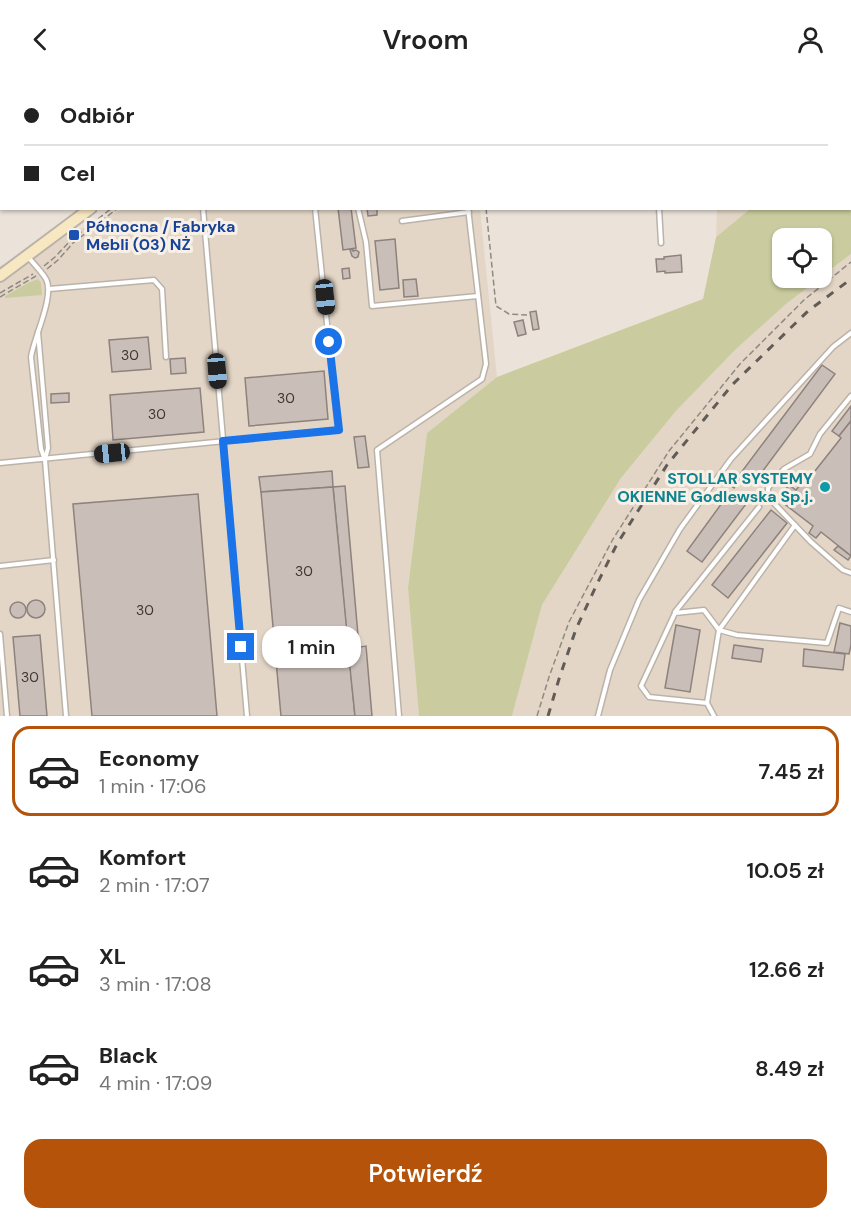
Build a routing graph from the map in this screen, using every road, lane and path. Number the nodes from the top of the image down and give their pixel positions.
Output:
1 (88, 210) edge
2 (109, 210) edge
3 (115, 210) edge
4 (203, 210) edge
5 (315, 210) edge
6 (358, 210) edge
7 (468, 210) edge
8 (486, 210) edge
9 (658, 210) edge
10 (402, 221) dead end
11 (662, 243) dead end
12 (27, 257) junction
13 (851, 262) edge
14 (40, 272) junction
15 (0, 274) edge
16 (49, 289) junction
17 (0, 295) edge
18 (478, 296) junction
19 (527, 315) dead end
20 (38, 330) junction
21 (851, 333) edge
22 (166, 357) dead end
23 (851, 396) edge
24 (223, 441) junction
25 (45, 460) junction
26 (0, 463) edge
27 (759, 507) dead end
28 (795, 525) junction
29 (54, 560) junction
30 (0, 566) edge
31 (851, 573) edge
32 (851, 612) edge
33 (675, 613) junction
34 (719, 630) junction
35 (0, 634) edge
36 (707, 703) junction
37 (7, 716) edge
38 (66, 716) edge
39 (247, 716) edge
40 (399, 716) edge
41 (537, 716) edge
42 (598, 716) edge
43 (714, 716) edge

1 - 12 street
2 - 14 path
3 - 14 path
4 - 24 lane
5 - 24 lane
6 - 18 lane
7 - 10 lane
7 - 18 lane
8 - 19 path
9 - 11 lane
12 - 14 lane
12 - 15 street
13 - 41 path
14 - 16 lane
14 - 17 path
16 - 20 lane
16 - 22 lane
18 - 40 lane
20 - 25 lane
20 - 25 lane
21 - 42 lane
23 - 28 lane
24 - 25 lane
24 - 39 lane
25 - 26 lane
25 - 29 lane
27 - 33 lane
28 - 31 lane
28 - 34 lane
29 - 30 lane
29 - 38 lane
32 - 34 lane
33 - 34 lane
33 - 36 lane
34 - 36 lane
35 - 37 lane
36 - 43 lane

